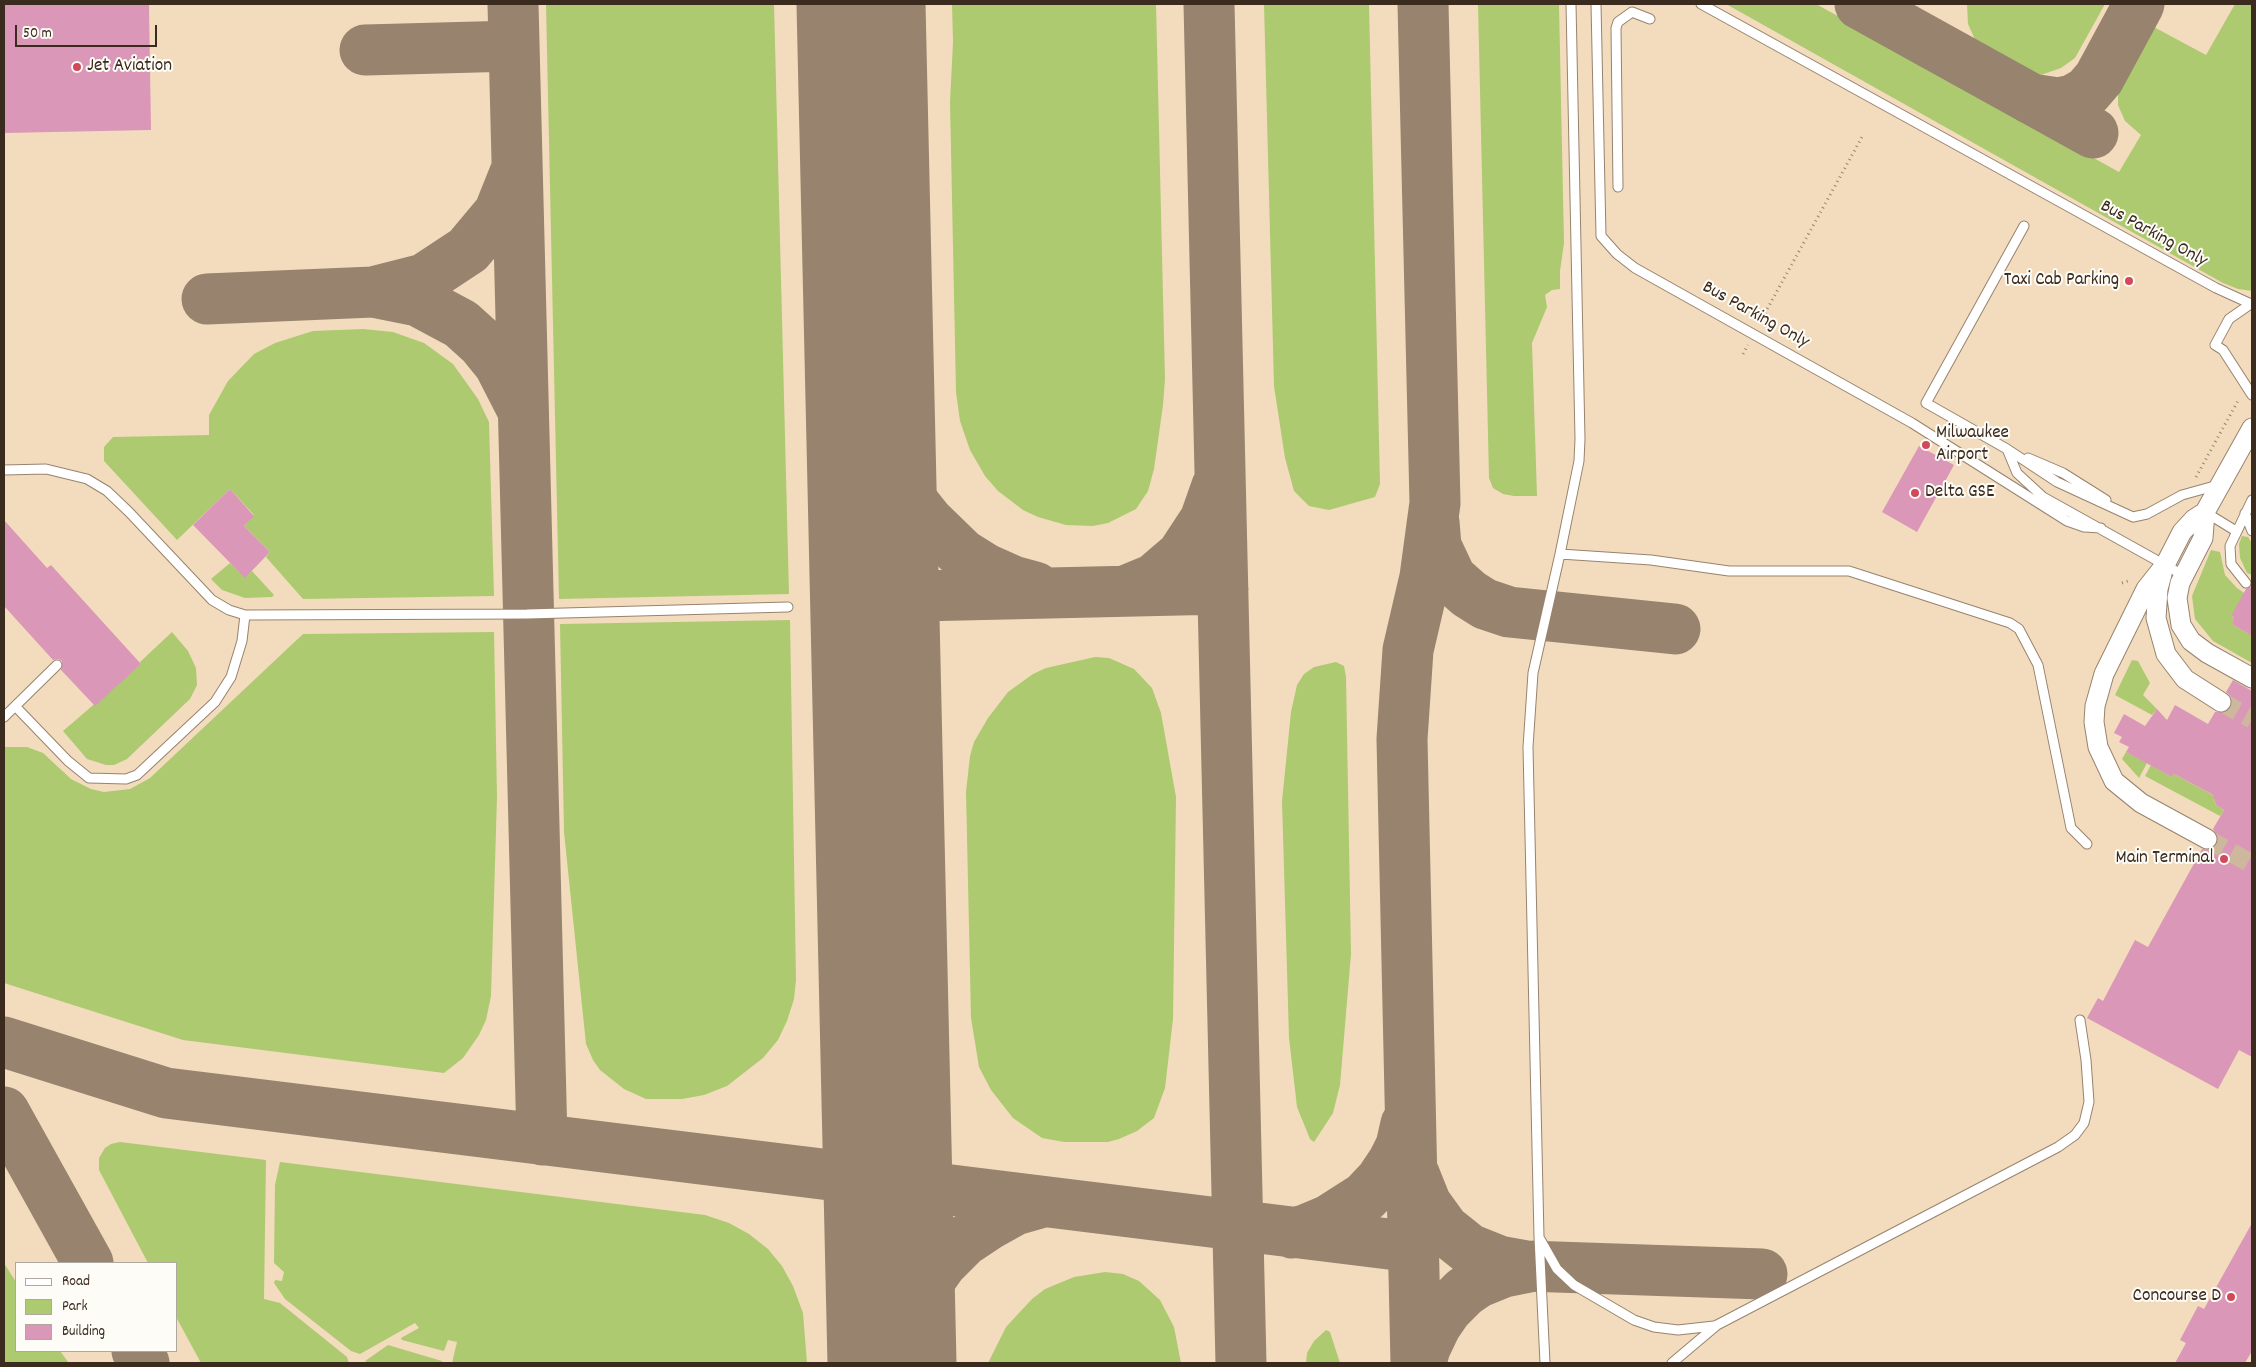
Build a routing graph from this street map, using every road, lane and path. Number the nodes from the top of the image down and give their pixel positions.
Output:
1 (1571, 4) edge
2 (1596, 4) edge
3 (1700, 4) edge
4 (1650, 19) dead end
5 (1862, 136) dead end
6 (1618, 187) dead end
7 (2024, 226) dead end
8 (2251, 303) edge
9 (1754, 334) junction
10 (1743, 354) dead end
11 (2252, 395) edge
12 (2252, 428) edge
13 (2007, 449) junction
14 (4, 470) edge
15 (2221, 485) junction
16 (2252, 500) edge
17 (2205, 512) junction
18 (2245, 513) junction
19 (2100, 528) junction
20 (2236, 531) junction
21 (2252, 531) edge
22 (1560, 554) junction
23 (2165, 565) junction
24 (2183, 575) junction
25 (2246, 583) dead end
26 (788, 607) dead end
27 (245, 615) junction
28 (57, 665) dead end
29 (2252, 678) edge
30 (2221, 702) tunnel mouth
31 (15, 706) junction
32 (4, 717) edge
33 (2207, 840) tunnel mouth
34 (2087, 844) dead end
35 (2080, 1020) dead end
36 (1539, 1238) junction
37 (1717, 1326) junction
38 (1545, 1363) edge
39 (1672, 1363) edge

1 - 22 lane
2 - 9 lane, Bus Parking Only
3 - 8 lane, Bus Parking Only
4 - 6 lane
5 - 9 path
7 - 13 lane
8 - 11 lane
9 - 10 path
9 - 19 lane, Bus Parking Only
12 - 15 street
13 - 15 lane
13 - 19 lane
14 - 27 lane
15 - 17 street
16 - 18 lane
17 - 20 lane
17 - 23 street
17 - 24 street
18 - 20 lane
18 - 21 lane
19 - 23 lane
20 - 25 lane
22 - 34 lane
22 - 36 lane
23 - 24 lane
23 - 30 street
23 - 33 street
24 - 29 street
26 - 27 lane
27 - 31 lane
28 - 31 lane
31 - 32 lane
35 - 37 lane
36 - 37 lane
36 - 38 lane
37 - 39 lane

